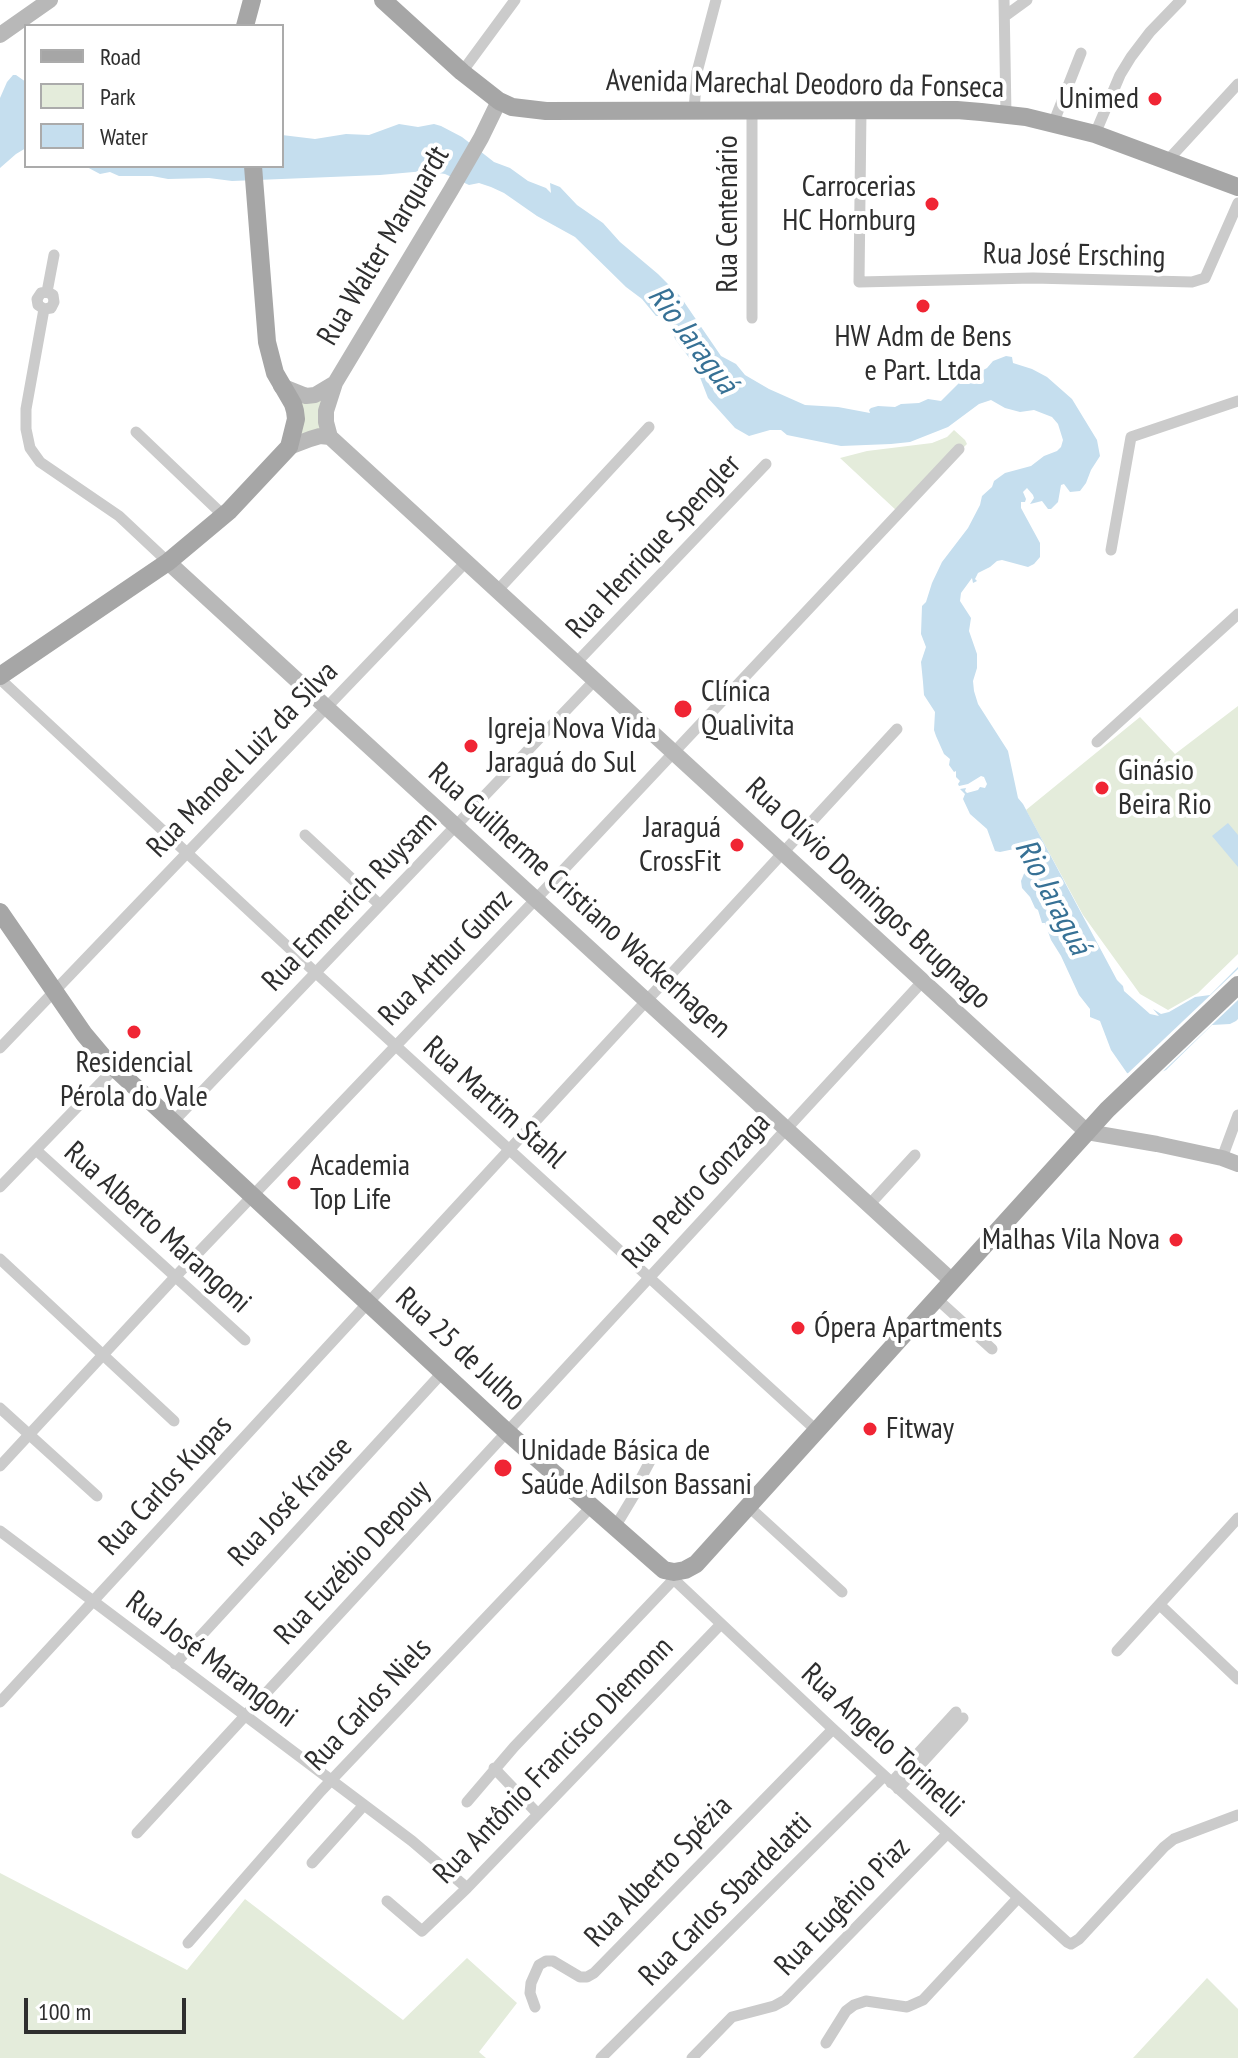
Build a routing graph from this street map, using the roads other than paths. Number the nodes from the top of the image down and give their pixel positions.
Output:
1 (50, 0) edge
2 (252, 0) edge
3 (515, 0) edge
4 (716, 0) edge
5 (1004, 0) edge
6 (1027, 0) edge
7 (1181, 0) edge
8 (386, 1) edge
9 (1005, 16) junction
10 (246, 24) edge
11 (0, 35) edge
12 (1081, 53) dead end
13 (462, 72) junction
14 (1238, 84) edge
15 (499, 101) junction
16 (694, 110) junction
17 (752, 110) junction
18 (861, 111) junction
19 (1006, 114) junction
20 (1053, 124) junction
21 (1095, 134) junction
22 (1168, 160) junction
23 (253, 168) edge
24 (1238, 187) edge
25 (1238, 203) edge
26 (54, 255) dead end
27 (752, 318) dead end
28 (335, 383) junction
29 (281, 386) junction
30 (1238, 401) edge
31 (649, 427) dead end
32 (136, 432) dead end
33 (330, 437) junction
34 (289, 447) junction
35 (959, 449) dead end
36 (766, 464) dead end
37 (224, 516) junction
38 (1111, 550) dead end
39 (168, 562) junction
40 (466, 562) junction
41 (497, 591) junction
42 (1238, 614) edge
43 (1228, 623) junction
44 (1238, 634) edge
45 (576, 663) junction
46 (0, 678) edge
47 (595, 680) junction
48 (326, 708) junction
49 (897, 729) dead end
50 (1097, 742) dead end
51 (673, 753) junction
52 (456, 826) junction
53 (305, 835) dead end
54 (781, 853) junction
55 (186, 854) junction
56 (536, 899) junction
57 (380, 905) junction
58 (1, 914) edge
59 (315, 972) junction
60 (922, 982) junction
61 (1238, 985) edge
62 (55, 992) junction
63 (646, 1001) junction
64 (395, 1045) junction
65 (0, 1048) edge
66 (115, 1068) junction
67 (1238, 1115) edge
68 (173, 1122) junction
69 (787, 1128) junction
70 (1087, 1132) junction
71 (510, 1149) junction
72 (36, 1150) junction
73 (915, 1155) dead end
74 (1230, 1161) edge
75 (0, 1187) edge
76 (252, 1195) junction
77 (869, 1205) junction
78 (0, 1259) edge
79 (176, 1276) junction
80 (649, 1278) junction
81 (952, 1281) junction
82 (936, 1298) junction
83 (367, 1303) junction
84 (245, 1340) dead end
85 (992, 1349) dead end
86 (103, 1355) junction
87 (442, 1373) junction
88 (0, 1408) edge
89 (174, 1421) dead end
90 (816, 1430) junction
91 (507, 1432) junction
92 (30, 1435) junction
93 (656, 1450) dead end
94 (0, 1466) edge
95 (97, 1496) dead end
96 (748, 1506) junction
97 (591, 1507) junction
98 (1238, 1518) edge
99 (615, 1527) junction
100 (0, 1531) edge
101 (669, 1575) junction
102 (842, 1592) dead end
103 (92, 1601) junction
104 (1160, 1605) junction
105 (721, 1624) junction
106 (1117, 1651) dead end
107 (175, 1664) junction
108 (1238, 1679) edge
109 (0, 1702) edge
110 (960, 1715) dead end
111 (246, 1716) junction
112 (833, 1729) junction
113 (494, 1768) junction
114 (331, 1781) junction
115 (891, 1783) junction
116 (467, 1802) dead end
117 (364, 1805) junction
118 (538, 1814) junction
119 (1238, 1815) edge
120 (137, 1833) dead end
121 (947, 1834) junction
122 (312, 1863) dead end
123 (467, 1888) junction
124 (1018, 1898) junction
125 (387, 1901) dead end
126 (188, 1943) dead end
127 (535, 2007) dead end
128 (826, 2043) dead end
129 (601, 2058) edge
130 (692, 2058) edge

1 - 11 main road
2 - 10 main road
3 - 13 street
4 - 16 street
5 - 9 street
6 - 9 street
7 - 21 street
8 - 13 main road
9 - 19 street
12 - 20 street
13 - 15 main road
14 - 22 street
15 - 16 main road, Avenida Marechal Deodoro da Fonseca
15 - 28 main road, Rua Walter Marquardt
16 - 17 main road, Avenida Marechal Deodoro da Fonseca
17 - 18 main road, Avenida Marechal Deodoro da Fonseca
17 - 27 street, Rua Centenário
18 - 19 main road, Avenida Marechal Deodoro da Fonseca
18 - 25 street, Rua José Ersching
19 - 20 main road, Avenida Marechal Deodoro da Fonseca
20 - 21 main road, Avenida Marechal Deodoro da Fonseca
21 - 22 main road, Avenida Marechal Deodoro da Fonseca
22 - 24 main road, Avenida Marechal Deodoro da Fonseca
23 - 29 main road
26 - 39 street
28 - 29 main road, Rua Walter Marquardt
28 - 33 main road, Rua Walter Marquardt
29 - 34 main road
30 - 38 street
31 - 41 street
32 - 37 street
33 - 34 main road
33 - 40 main road, Rua Olívio Domingos Brugnago
34 - 37 main road
35 - 51 street, Rua Arthur Gumz
36 - 45 street, Rua Henrique Spengler
37 - 39 main road
39 - 46 main road
39 - 48 main road, Rua Guilherme Cristiano Wackerhagen
40 - 41 main road, Rua Olívio Domingos Brugnago
40 - 48 street, Rua Manoel Luiz da Silva
41 - 45 main road, Rua Olívio Domingos Brugnago
42 - 43 street
43 - 44 street
43 - 50 street
45 - 47 main road, Rua Olívio Domingos Brugnago
46 - 55 street, Rua Martim Stahl
47 - 51 main road, Rua Olívio Domingos Brugnago
47 - 52 street, Rua Emmerich Ruysam
48 - 52 main road, Rua Guilherme Cristiano Wackerhagen
48 - 55 street, Rua Manoel Luiz da Silva
49 - 54 street, Rua Carlos Kupas
51 - 54 main road, Rua Olívio Domingos Brugnago
51 - 56 street, Rua Arthur Gumz
52 - 56 main road, Rua Guilherme Cristiano Wackerhagen
52 - 57 street, Rua Emmerich Ruysam
53 - 57 street
54 - 60 main road, Rua Olívio Domingos Brugnago
54 - 63 street, Rua Carlos Kupas
55 - 59 street, Rua Martim Stahl
55 - 62 street, Rua Manoel Luiz da Silva
56 - 63 main road, Rua Guilherme Cristiano Wackerhagen
56 - 64 street, Rua Arthur Gumz
57 - 59 street, Rua Emmerich Ruysam
58 - 62 main road, Rua 25 de Julho
59 - 64 street, Rua Martim Stahl
59 - 68 street, Rua Emmerich Ruysam
60 - 69 street, Rua Pedro Gonzaga
60 - 70 main road, Rua Olívio Domingos Brugnago
61 - 70 main road
62 - 65 street, Rua Manoel Luiz da Silva
62 - 66 main road, Rua 25 de Julho
63 - 69 main road, Rua Guilherme Cristiano Wackerhagen
63 - 71 street, Rua Carlos Kupas
64 - 71 street, Rua Martim Stahl
64 - 76 street, Rua Arthur Gumz
66 - 68 main road, Rua 25 de Julho
66 - 72 street
67 - 74 street
68 - 76 main road, Rua 25 de Julho
69 - 77 main road, Rua Guilherme Cristiano Wackerhagen
69 - 80 street, Rua Pedro Gonzaga
70 - 74 main road
70 - 81 main road
71 - 80 street, Rua Martim Stahl
71 - 83 street, Rua Carlos Kupas
72 - 75 street
72 - 79 street, Rua Alberto Marangoni
73 - 77 street
76 - 79 street, Rua Arthur Gumz
76 - 83 main road, Rua 25 de Julho
77 - 81 main road, Rua Guilherme Cristiano Wackerhagen
78 - 86 street
79 - 84 street, Rua Alberto Marangoni
79 - 86 street, Rua Arthur Gumz
80 - 90 street, Rua Martim Stahl
80 - 91 street, Rua Pedro Gonzaga
81 - 82 main road
82 - 85 street
82 - 90 main road
83 - 87 main road, Rua 25 de Julho
83 - 103 street, Rua Carlos Kupas
86 - 89 street
86 - 92 street, Rua Arthur Gumz
87 - 91 main road, Rua 25 de Julho
87 - 107 street, Rua José Krause
88 - 92 street
90 - 96 main road
91 - 97 main road, Rua 25 de Julho
91 - 111 street, Rua Euzébio Depouy
92 - 94 street, Rua Arthur Gumz
92 - 95 street
93 - 99 street
96 - 101 main road
96 - 102 street
97 - 99 main road, Rua 25 de Julho
97 - 114 street, Rua Carlos Niels
98 - 104 street
99 - 101 main road, Rua 25 de Julho
100 - 103 street, Rua José Marangoni
101 - 105 street, Rua Angelo Torinelli
101 - 113 street
103 - 107 street, Rua José Marangoni
103 - 109 street, Rua Carlos Kupas
104 - 106 street
104 - 108 street
105 - 112 street, Rua Angelo Torinelli
105 - 118 street, Rua Antônio Francisco Diemonn
107 - 111 street, Rua José Marangoni
110 - 115 street, Rua Carlos Sbardelatti
111 - 114 street, Rua José Marangoni
111 - 120 street, Rua Euzébio Depouy
112 - 115 street, Rua Angelo Torinelli
112 - 127 street, Rua Alberto Spézia
113 - 116 street
113 - 118 street
114 - 117 street, Rua José Marangoni
114 - 126 street, Rua Carlos Niels
115 - 121 street, Rua Angelo Torinelli
115 - 129 street, Rua Carlos Sbardelatti
117 - 122 street
117 - 123 street, Rua José Marangoni
118 - 123 street, Rua Antônio Francisco Diemonn
119 - 124 street, Rua Angelo Torinelli
121 - 124 street, Rua Angelo Torinelli
121 - 130 street, Rua Eugênio Piaz
123 - 125 street, Rua Antônio Francisco Diemonn
124 - 128 street

